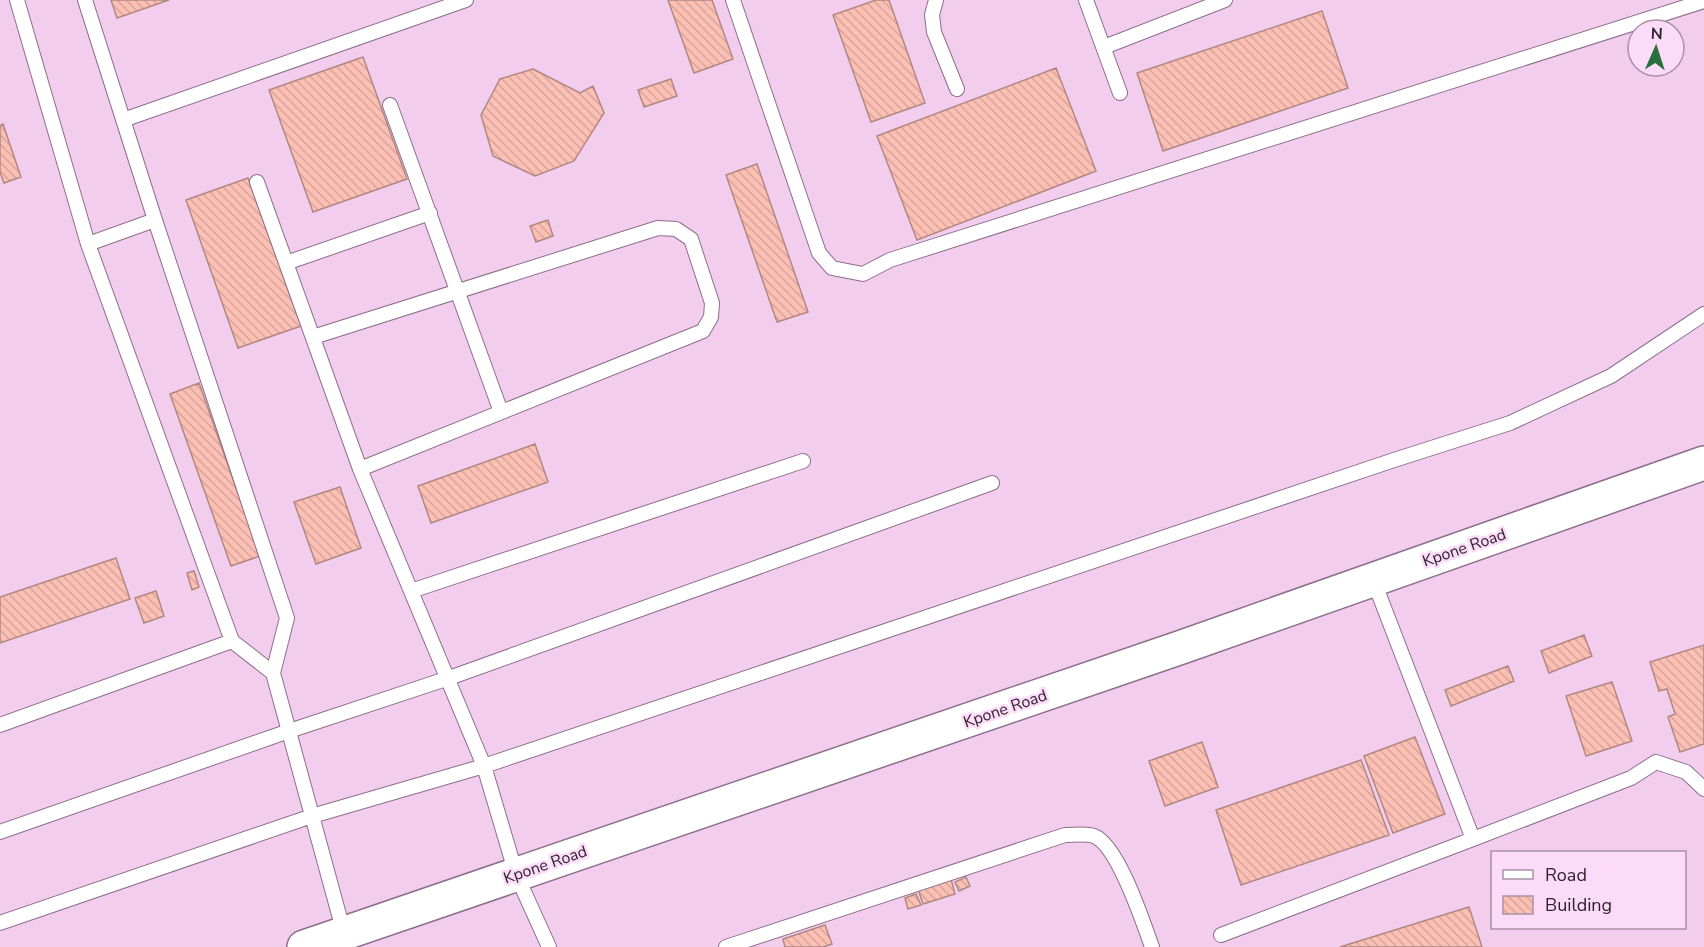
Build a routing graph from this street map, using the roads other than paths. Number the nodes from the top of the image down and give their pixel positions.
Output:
1 (17, 0) edge
2 (86, 0) edge
3 (466, 0) edge
4 (733, 0) edge
5 (936, 0) edge
6 (1086, 0) edge
7 (1225, 0) edge
8 (1704, 1) edge
9 (1104, 48) junction
10 (957, 89) dead end
11 (1120, 93) dead end
12 (390, 105) dead end
13 (123, 120) junction
14 (257, 182) dead end
15 (430, 213) junction
16 (155, 220) junction
17 (88, 244) junction
18 (286, 263) junction
19 (458, 290) junction
20 (1704, 314) edge
21 (313, 337) junction
22 (501, 412) junction
23 (803, 460) dead end
24 (1704, 463) edge
25 (360, 469) junction
26 (992, 483) dead end
27 (1373, 579) junction
28 (411, 591) junction
29 (232, 641) junction
30 (273, 673) junction
31 (449, 678) junction
32 (0, 725) edge
33 (289, 731) junction
34 (484, 766) junction
35 (1704, 789) edge
36 (312, 816) junction
37 (0, 832) edge
38 (1473, 839) junction
39 (516, 874) junction
40 (0, 923) edge
41 (344, 933) junction
42 (1221, 934) dead end
43 (304, 947) edge
44 (549, 947) edge
45 (726, 947) edge
46 (1152, 947) edge

1 - 17 lane
2 - 13 lane
3 - 13 lane
4 - 8 lane
5 - 10 lane
6 - 9 lane
7 - 9 lane
9 - 11 lane
12 - 15 lane
13 - 16 lane
14 - 18 lane
15 - 18 lane
15 - 19 lane
16 - 17 lane
16 - 30 lane
17 - 29 lane
18 - 21 lane
19 - 21 lane
19 - 22 lane
19 - 22 lane
20 - 34 lane
21 - 25 lane
22 - 25 lane
23 - 28 lane
24 - 27 main road, Kpone Road
25 - 28 lane
26 - 31 lane
27 - 38 lane
27 - 39 main road, Kpone Road
28 - 31 lane
29 - 30 lane
29 - 32 lane
30 - 33 lane
31 - 33 lane
31 - 34 lane
33 - 36 lane
33 - 37 lane
34 - 36 lane
34 - 39 lane
35 - 38 lane
36 - 40 lane
36 - 41 lane
38 - 42 lane
39 - 41 main road, Kpone Road
39 - 44 lane
41 - 43 main road, Kpone Road
45 - 46 lane

